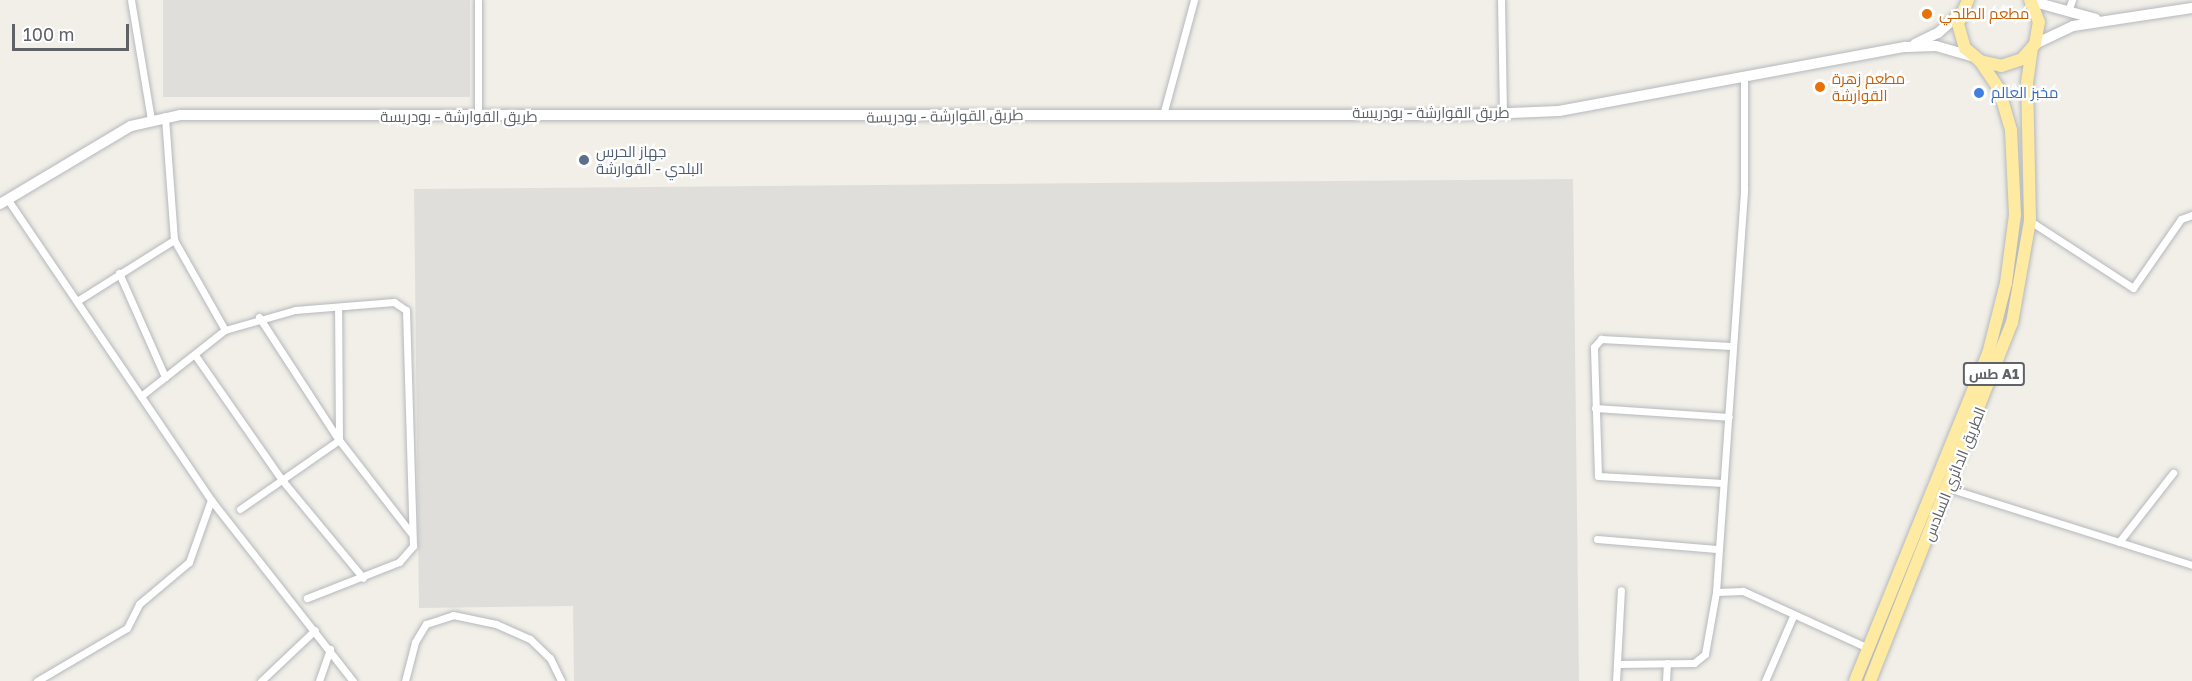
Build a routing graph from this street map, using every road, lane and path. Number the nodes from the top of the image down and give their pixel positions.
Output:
1 (131, 0) edge
2 (478, 0) edge
3 (1194, 0) edge
4 (1501, 0) edge
5 (2072, 0) edge
6 (2031, 1) edge
7 (1965, 4) edge
8 (2192, 8) edge
9 (2068, 11) junction
10 (2100, 20) junction
11 (2033, 46) junction
12 (1906, 47) junction
13 (1977, 59) junction
14 (1744, 73) junction
15 (1503, 114) junction
16 (1163, 115) junction
17 (165, 116) junction
18 (478, 118) junction
19 (151, 119) junction
20 (2, 203) edge
21 (2192, 215) edge
22 (2030, 221) junction
23 (174, 240) junction
24 (118, 273) junction
25 (77, 301) junction
26 (338, 307) junction
27 (259, 317) junction
28 (225, 330) junction
29 (1731, 346) junction
30 (195, 355) junction
31 (165, 377) junction
32 (141, 396) junction
33 (1594, 408) junction
34 (1729, 417) junction
35 (339, 440) junction
36 (1944, 461) junction
37 (1957, 466) junction
38 (2173, 472) dead end
39 (282, 480) junction
40 (1723, 483) junction
41 (1948, 488) junction
42 (211, 500) junction
43 (240, 509) dead end
44 (412, 534) junction
45 (1597, 539) dead end
46 (2119, 542) junction
47 (1717, 549) junction
48 (2192, 565) edge
49 (363, 578) junction
50 (1621, 590) dead end
51 (1716, 592) junction
52 (307, 598) dead end
53 (1793, 616) junction
54 (315, 630) junction
55 (1868, 648) junction
56 (330, 650) junction
57 (1667, 663) junction
58 (1619, 664) junction
59 (37, 681) edge
60 (261, 681) edge
61 (319, 681) edge
62 (353, 681) edge
63 (405, 681) edge
64 (561, 681) edge
65 (1616, 681) edge
66 (1666, 681) edge
67 (1765, 681) edge
68 (1855, 681) edge
69 (1870, 681) edge

1 - 19 street
2 - 18 street
3 - 16 street
4 - 15 street
5 - 9 street
6 - 9 main road
6 - 11 highway, الطريق الدائري السادس
7 - 12 main road
7 - 13 highway, الطريق الدائري السادس
8 - 10 main road
9 - 10 main road
10 - 11 main road
11 - 13 highway
11 - 22 highway, الطريق الدائري السادس / طس A1
12 - 13 main road
12 - 14 main road, طريق القوارشة - بودريسة
13 - 36 highway, الطريق الدائري السادس / طس A1
14 - 15 main road, طريق القوارشة - بودريسة
14 - 29 street
15 - 16 main road, طريق القوارشة - بودريسة
16 - 18 main road, طريق القوارشة - بودريسة
17 - 18 main road, طريق القوارشة - بودريسة
17 - 19 main road, طريق القوارشة - بودريسة
17 - 23 street
19 - 20 main road, طريق القوارشة - بودريسة
20 - 25 street
21 - 22 street
22 - 37 highway, الطريق الدائري السادس / طس A1
23 - 24 street
23 - 28 street
24 - 25 street
24 - 31 street
25 - 32 street
26 - 27 street
26 - 35 street
26 - 44 street
27 - 28 street
27 - 35 street
28 - 30 street
29 - 33 street
29 - 34 street
30 - 31 street
30 - 39 street
31 - 32 street
32 - 42 street
33 - 34 street
33 - 40 street
34 - 40 street
35 - 39 street
35 - 44 street
36 - 37 highway
36 - 55 highway, الطريق الدائري السادس / طس A1
37 - 41 highway, الطريق الدائري السادس / طس A1
38 - 46 street
39 - 43 street
39 - 49 street
40 - 47 street
41 - 46 street
41 - 69 highway, الطريق الدائري السادس / طس A1
42 - 54 street
42 - 59 street
44 - 49 street
45 - 47 street
46 - 48 street
47 - 51 street
49 - 52 street
50 - 58 street
51 - 53 street
51 - 57 street
53 - 55 street
53 - 67 street
54 - 56 street
54 - 60 street
55 - 68 highway, الطريق الدائري السادس / طس A1
56 - 61 street
56 - 62 street
57 - 58 street
57 - 66 street
58 - 65 street
63 - 64 street

